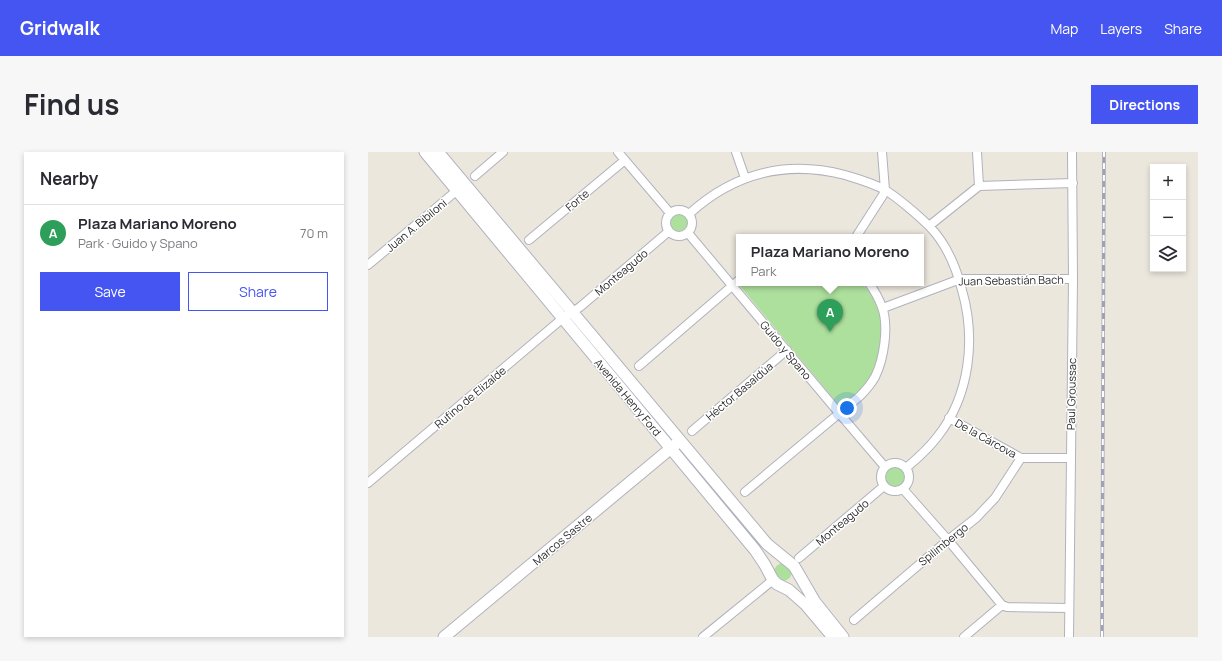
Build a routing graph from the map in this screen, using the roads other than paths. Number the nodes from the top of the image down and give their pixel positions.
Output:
1 (424, 152) edge
2 (438, 152) edge
3 (503, 152) edge
4 (618, 152) edge
5 (736, 152) edge
6 (882, 152) edge
7 (977, 152) edge
8 (1072, 152) edge
9 (625, 160) junction
10 (476, 176) dead end
11 (745, 178) junction
12 (1073, 183) junction
13 (979, 186) junction
14 (460, 187) junction
15 (885, 190) junction
16 (670, 213) junction
17 (689, 214) junction
18 (929, 226) junction
19 (668, 232) junction
20 (688, 233) junction
21 (858, 234) edge
22 (529, 240) dead end
23 (368, 265) edge
24 (1073, 279) junction
25 (960, 280) junction
26 (736, 283) edge
27 (738, 286) edge
28 (871, 286) edge
29 (883, 308) junction
30 (573, 313) junction
31 (563, 318) junction
32 (786, 350) junction
33 (639, 366) dead end
34 (839, 413) junction
35 (949, 418) junction
36 (692, 431) dead end
37 (681, 440) junction
38 (671, 449) junction
39 (1021, 458) junction
40 (1070, 458) junction
41 (885, 467) junction
42 (906, 468) junction
43 (368, 483) edge
44 (884, 486) junction
45 (903, 489) junction
46 (745, 492) dead end
47 (948, 540) junction
48 (784, 557) junction
49 (799, 558) dead end
50 (796, 572) junction
51 (771, 576) junction
52 (783, 586) junction
53 (1002, 605) junction
54 (1068, 608) junction
55 (854, 620) dead end
56 (444, 637) edge
57 (703, 637) edge
58 (833, 637) edge
59 (843, 637) edge
60 (964, 637) edge
61 (1069, 637) edge

1 - 14 main road, Avenida Henry Ford
2 - 14 main road, Avenida Henry Ford
3 - 10 street
4 - 9 street
5 - 11 street
6 - 15 street
7 - 13 street
8 - 12 street, Paul Groussac
9 - 16 street
9 - 22 street, Forte
11 - 15 street
11 - 17 street
12 - 13 street
12 - 24 street, Paul Groussac
13 - 18 street
14 - 23 street, Juan A. Bibiloni
14 - 30 main road, Avenida Henry Ford
14 - 31 main road, Avenida Henry Ford
15 - 18 street
15 - 21 street
16 - 17 street
16 - 19 street
17 - 20 street
18 - 25 street
19 - 20 street
19 - 30 street, Monteagudo
20 - 26 street, Guido y Spano
24 - 25 street, Juan Sebastián Bach
24 - 40 street, Paul Groussac
25 - 29 street, Juan Sebastián Bach
25 - 35 street
26 - 33 street
27 - 32 street, Guido y Spano
28 - 29 street
29 - 34 street
30 - 31 street, Rufino de Elizalde
30 - 37 main road, Avenida Henry Ford
31 - 38 main road, Avenida Henry Ford
31 - 43 street, Rufino de Elizalde
32 - 34 street, Guido y Spano
32 - 36 street, Héctor Basaldúa
34 - 41 street, Guido y Spano
34 - 46 street
35 - 39 street, De la Cárcova
35 - 42 street
37 - 38 main road, Marcos Sastre
37 - 48 main road, Avenida Henry Ford
38 - 51 main road, Avenida Henry Ford
38 - 56 main road, Marcos Sastre
39 - 40 street, De la Cárcova
39 - 47 street, Spilimbergo
40 - 54 street, Paul Groussac
41 - 42 street
41 - 44 street
42 - 45 street
44 - 45 street
44 - 49 street, Monteagudo
45 - 47 street
47 - 53 street
47 - 55 street, Spilimbergo
48 - 50 main road, Avenida Henry Ford
48 - 51 main road
50 - 52 main road
50 - 59 main road, Avenida Henry Ford
51 - 52 main road, Avenida Henry Ford
51 - 57 street
52 - 58 main road, Avenida Henry Ford
53 - 54 street
53 - 60 street
54 - 61 street, Paul Groussac

